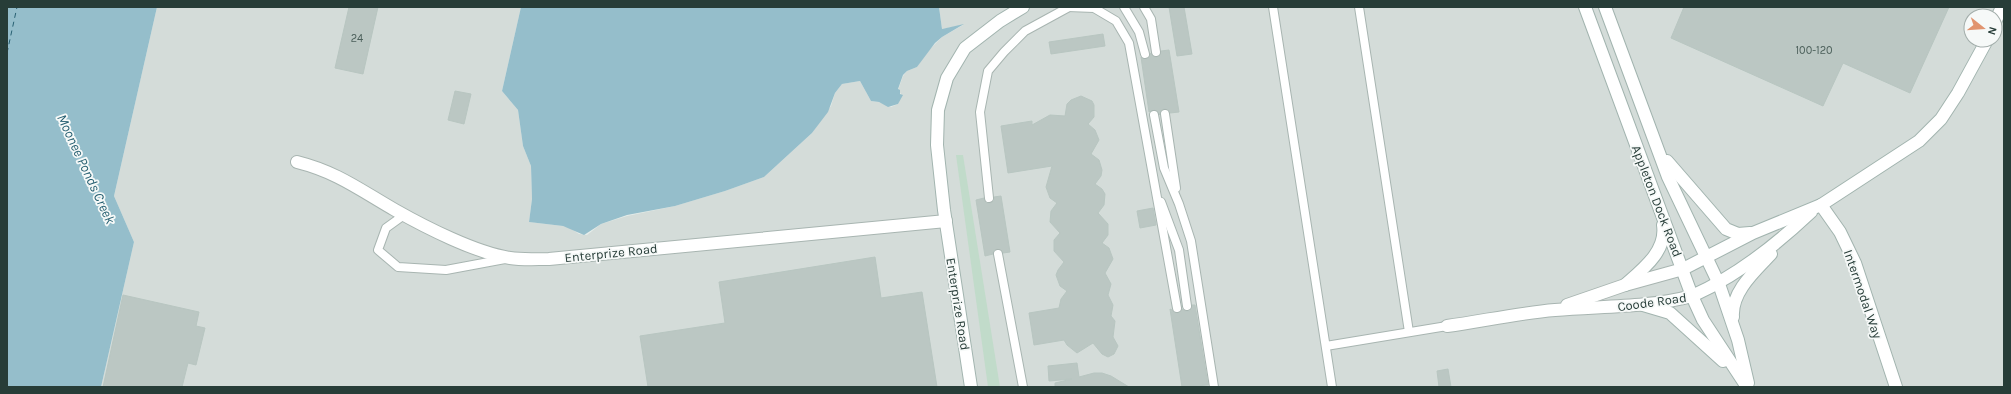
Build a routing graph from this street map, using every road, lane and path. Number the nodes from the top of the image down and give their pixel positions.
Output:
1 (1023, 7) edge
2 (1068, 7) edge
3 (1124, 7) edge
4 (1144, 7) edge
5 (1273, 7) edge
6 (1359, 7) edge
7 (1585, 7) edge
8 (1605, 7) edge
9 (1983, 48) edge
10 (1156, 52) dead end
11 (1145, 54) dead end
12 (1165, 114) dead end
13 (1154, 115) dead end
14 (1657, 146) junction
15 (297, 162) dead end
16 (1154, 183) junction
17 (989, 198) dead end
18 (1179, 204) junction
19 (1819, 206) junction
20 (404, 215) junction
21 (1662, 219) junction
22 (946, 221) junction
23 (1794, 228) junction
24 (1753, 233) junction
25 (998, 254) dead end
26 (1706, 257) junction
27 (510, 258) junction
28 (1683, 269) junction
29 (1719, 284) junction
30 (1625, 285) junction
31 (1692, 296) junction
32 (1643, 305) junction
33 (1188, 306) dead end
34 (1176, 308) dead end
35 (1555, 310) junction
36 (1447, 326) joint
37 (1734, 328) junction
38 (1409, 332) junction
39 (1326, 346) junction
40 (1746, 384) edge
41 (971, 387) edge
42 (1023, 387) edge
43 (1214, 387) edge
44 (1332, 387) edge
45 (1896, 387) edge

1 - 22 street, Enterprize Road
2 - 16 lane
2 - 17 lane
3 - 11 lane
4 - 10 lane
5 - 39 lane
6 - 38 lane
7 - 21 street, Appleton Dock Road
8 - 14 street, Appleton Dock Road
9 - 19 street, Coode Road
12 - 18 lane
13 - 18 lane
14 - 24 street
14 - 26 street, Appleton Dock Road
15 - 20 street, Enterprize Road
16 - 33 lane
16 - 34 lane
18 - 43 lane
19 - 23 street, Coode Road
19 - 24 street, Coode Road
19 - 45 street, Intermodal Way
20 - 27 street, Enterprize Road
20 - 27 lane
21 - 28 street, Appleton Dock Road
21 - 30 street
22 - 27 street, Enterprize Road
22 - 41 street, Enterprize Road
23 - 29 street, Coode Road
23 - 37 street
24 - 26 street, Coode Road
25 - 42 lane
26 - 28 street, Coode Road
26 - 29 street, Appleton Dock Road
28 - 30 street, Coode Road
28 - 31 street, Appleton Dock Road
29 - 31 street, Coode Road
29 - 37 street, Appleton Dock Road
30 - 35 street, Coode Road
31 - 32 street, Coode Road
31 - 40 street, Appleton Dock Road
32 - 35 street, Coode Road
32 - 40 street
35 - 36 street, Coode Road
36 - 38 lane
37 - 40 street, Appleton Dock Road
38 - 39 lane
39 - 44 lane

